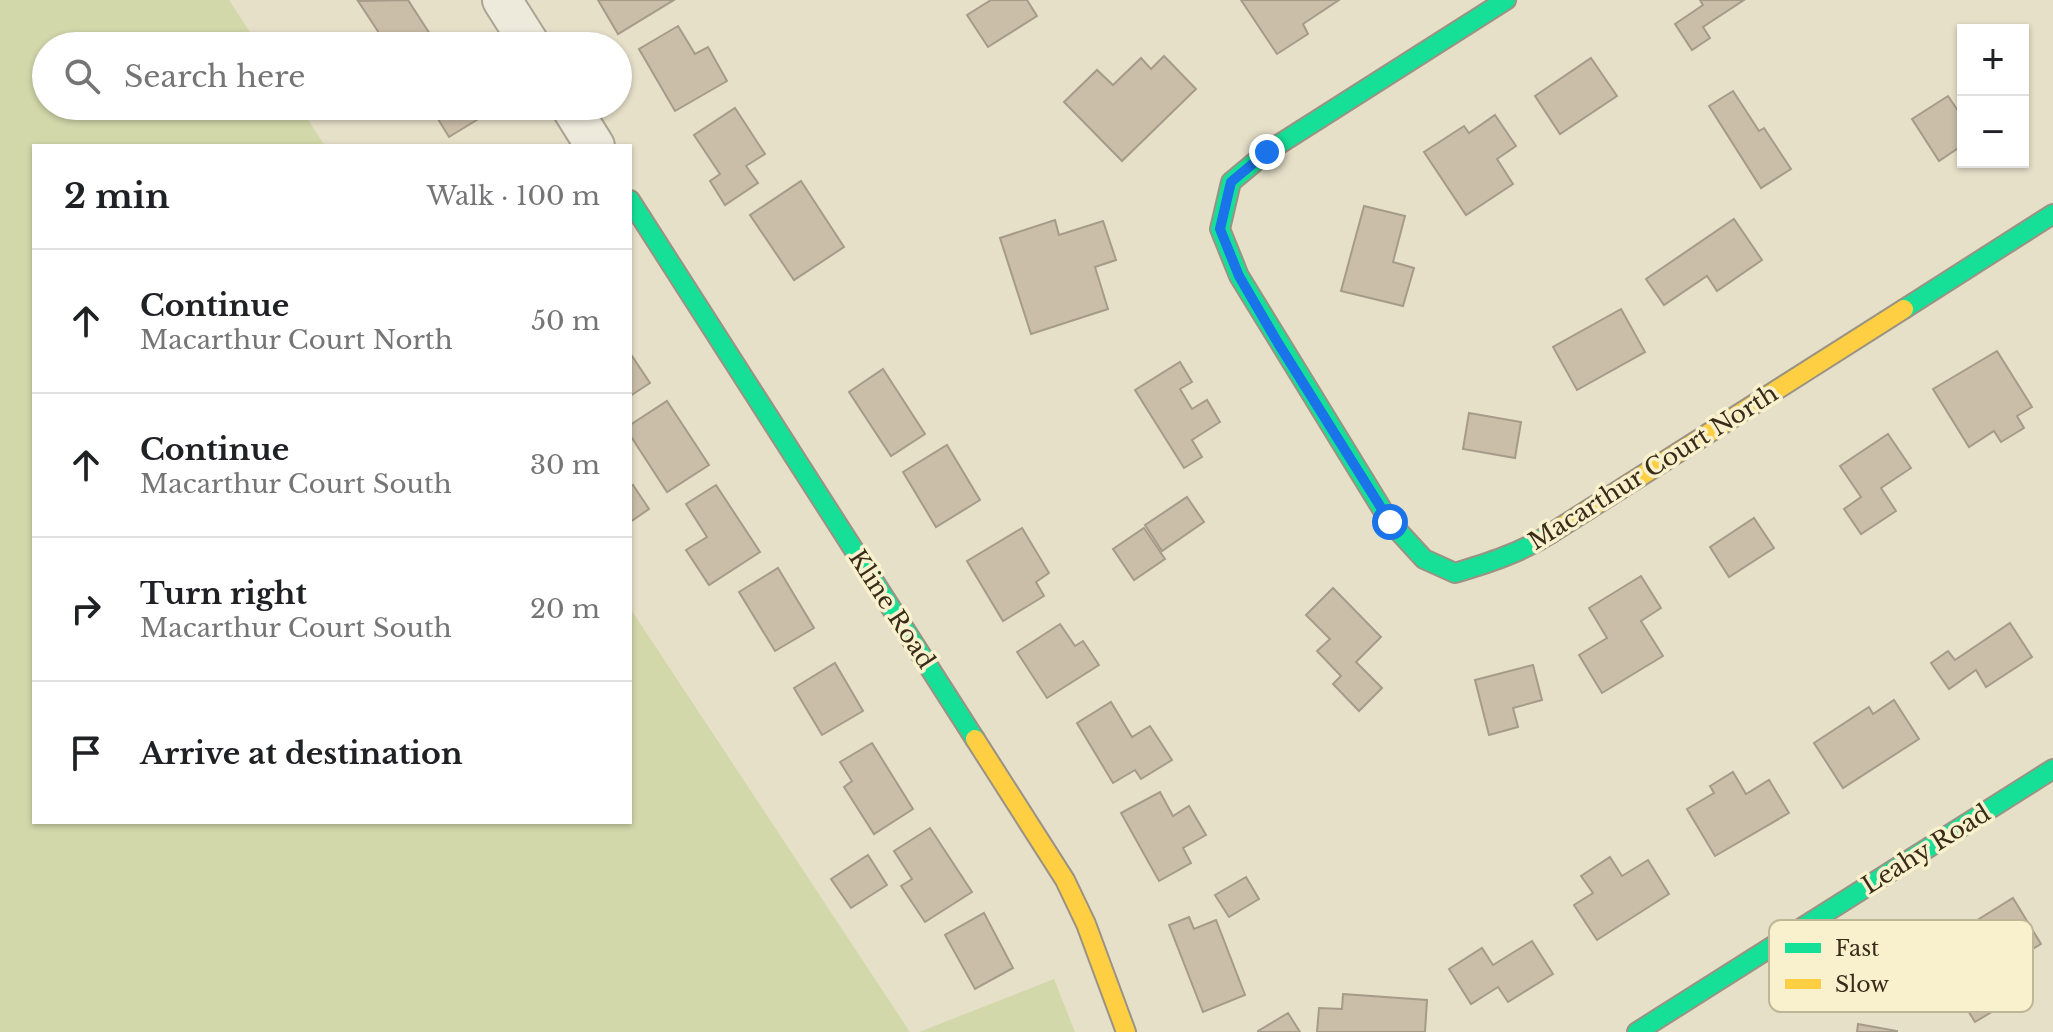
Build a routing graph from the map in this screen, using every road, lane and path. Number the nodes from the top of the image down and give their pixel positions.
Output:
1 (502, 0) edge
2 (1506, 0) edge
3 (522, 32) edge
4 (579, 120) edge
5 (594, 144) edge
6 (632, 203) edge
7 (2053, 214) edge
8 (2053, 769) edge
9 (1823, 920) edge
10 (1769, 955) edge
11 (1661, 1026) edge
12 (1126, 1032) edge

1 - 3 street
2 - 7 street, Macarthur Court North
4 - 5 street
6 - 12 street, Kline Road
8 - 9 street, Leahy Road
10 - 11 street, Leahy Road

